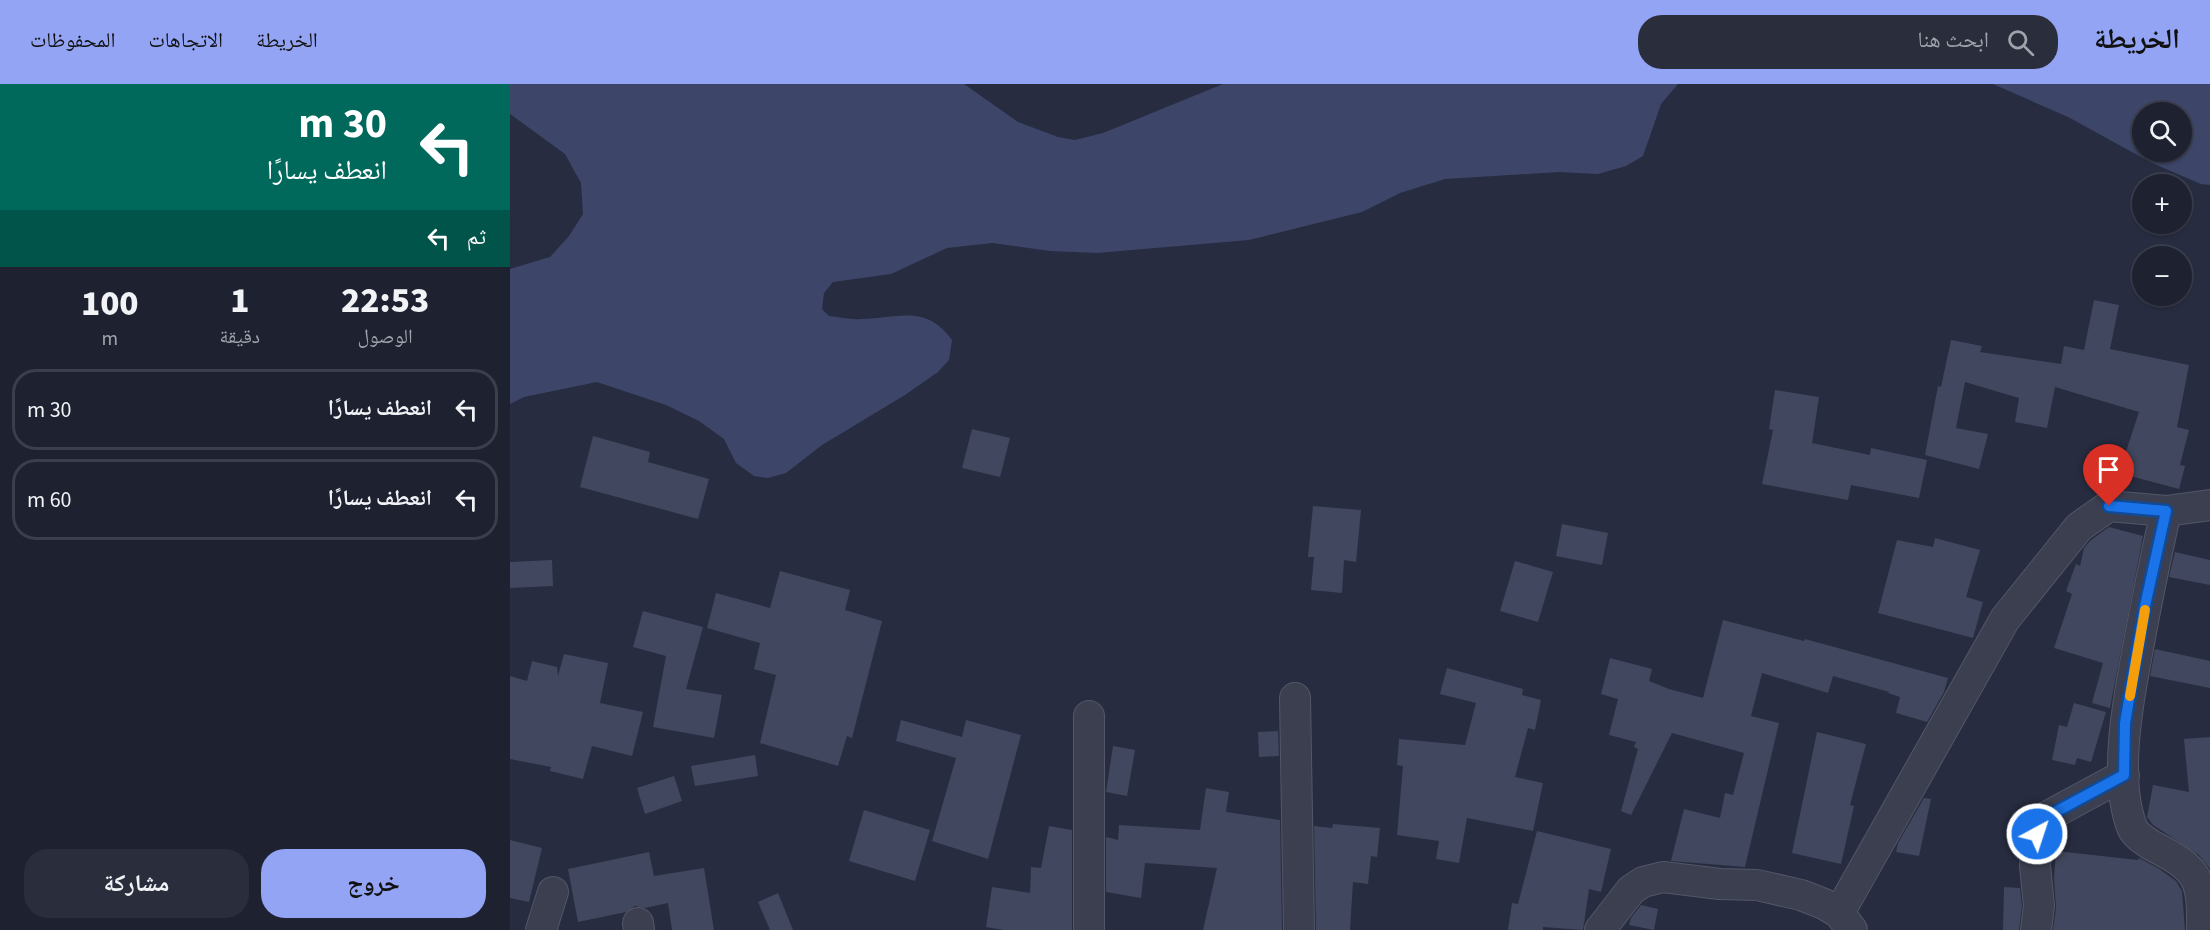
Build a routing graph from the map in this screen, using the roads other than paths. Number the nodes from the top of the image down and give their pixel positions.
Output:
1 (2210, 505) edge
2 (2166, 511) junction
3 (1294, 698) dead end
4 (1089, 716) dead end
5 (2124, 775) junction
6 (553, 892) dead end
7 (1845, 921) edge
8 (541, 930) edge
9 (1089, 930) edge
10 (1299, 930) edge
11 (1600, 930) edge
12 (2036, 930) edge
13 (2202, 930) edge

1 - 2 street
2 - 5 street
2 - 7 street
3 - 10 street
4 - 9 street
5 - 12 street
5 - 13 street
6 - 8 street
7 - 11 street

